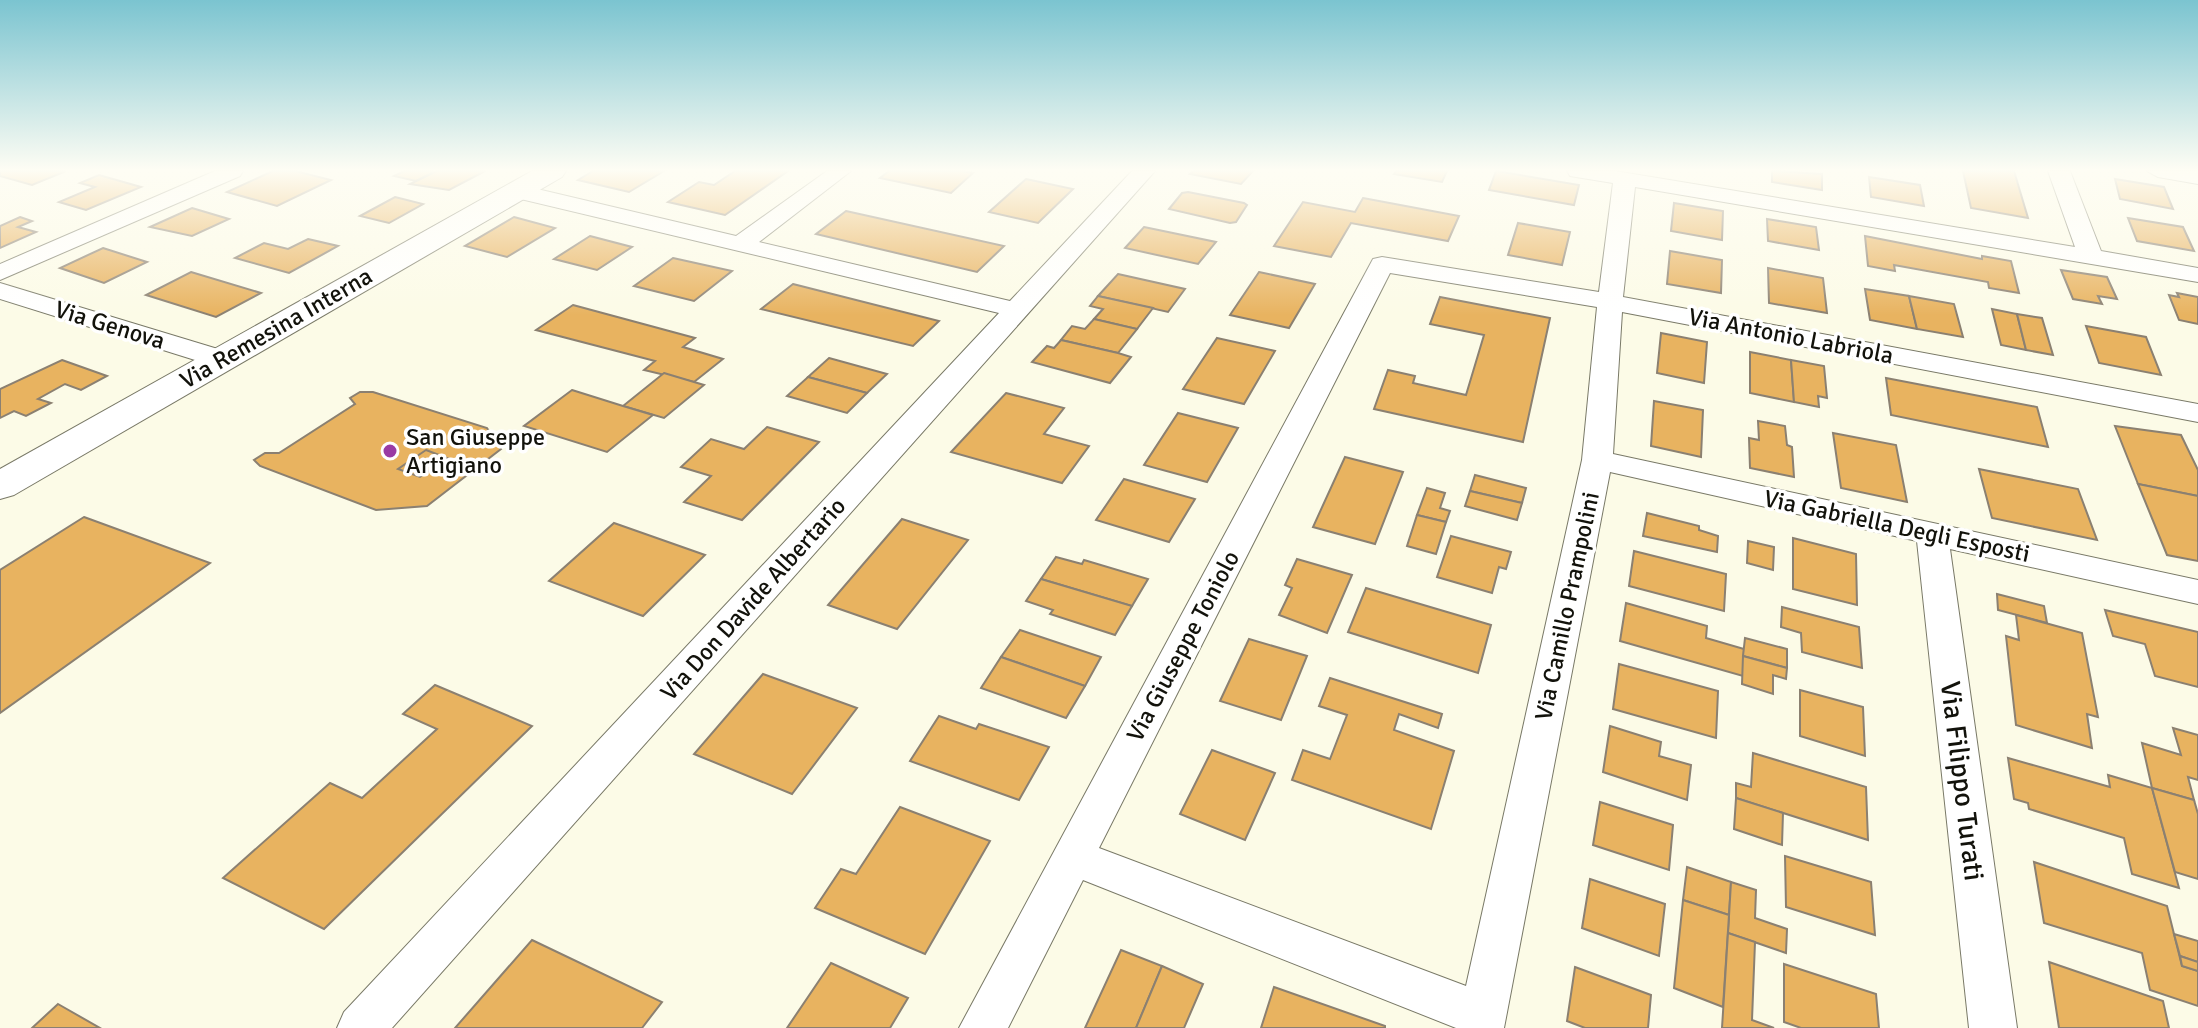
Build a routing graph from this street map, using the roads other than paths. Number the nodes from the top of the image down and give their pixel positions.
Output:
1 (123, 219) edge
2 (467, 219) edge
3 (629, 219) edge
4 (775, 219) edge
5 (1100, 219) edge
6 (1620, 219) edge
7 (1858, 219) edge
8 (2077, 219) edge
9 (738, 246) junction
10 (2091, 258) junction
11 (1382, 264) joint
12 (0, 273) edge
13 (2198, 275) edge
14 (0, 291) edge
15 (1610, 302) junction
16 (1017, 310) junction
17 (221, 359) junction
18 (2198, 413) edge
19 (1597, 460) junction
20 (0, 486) edge
21 (1932, 533) junction
22 (2198, 592) edge
23 (1073, 857) junction
24 (1481, 1022) edge
25 (361, 1028) edge
26 (983, 1028) edge
27 (1993, 1028) edge

1 - 12 street
2 - 17 street, Via Remesina Interna
3 - 9 street
4 - 9 street
5 - 16 street, Via Don Davide Albertario
6 - 15 street, Via Camillo Prampolini
7 - 10 street
8 - 10 street
9 - 16 street
10 - 13 street
11 - 15 street, Via Antonio Labriola
11 - 23 street, Via Giuseppe Toniolo
14 - 17 street, Via Genova
15 - 18 street, Via Antonio Labriola
15 - 19 street, Via Camillo Prampolini
16 - 25 street, Via Don Davide Albertario
17 - 20 street, Via Remesina Interna
19 - 21 street, Via Gabriella Degli Esposti
19 - 24 street, Via Camillo Prampolini
21 - 22 street, Via Gabriella Degli Esposti
21 - 27 street, Via Filippo Turati
23 - 24 street
23 - 26 street, Via Giuseppe Toniolo

